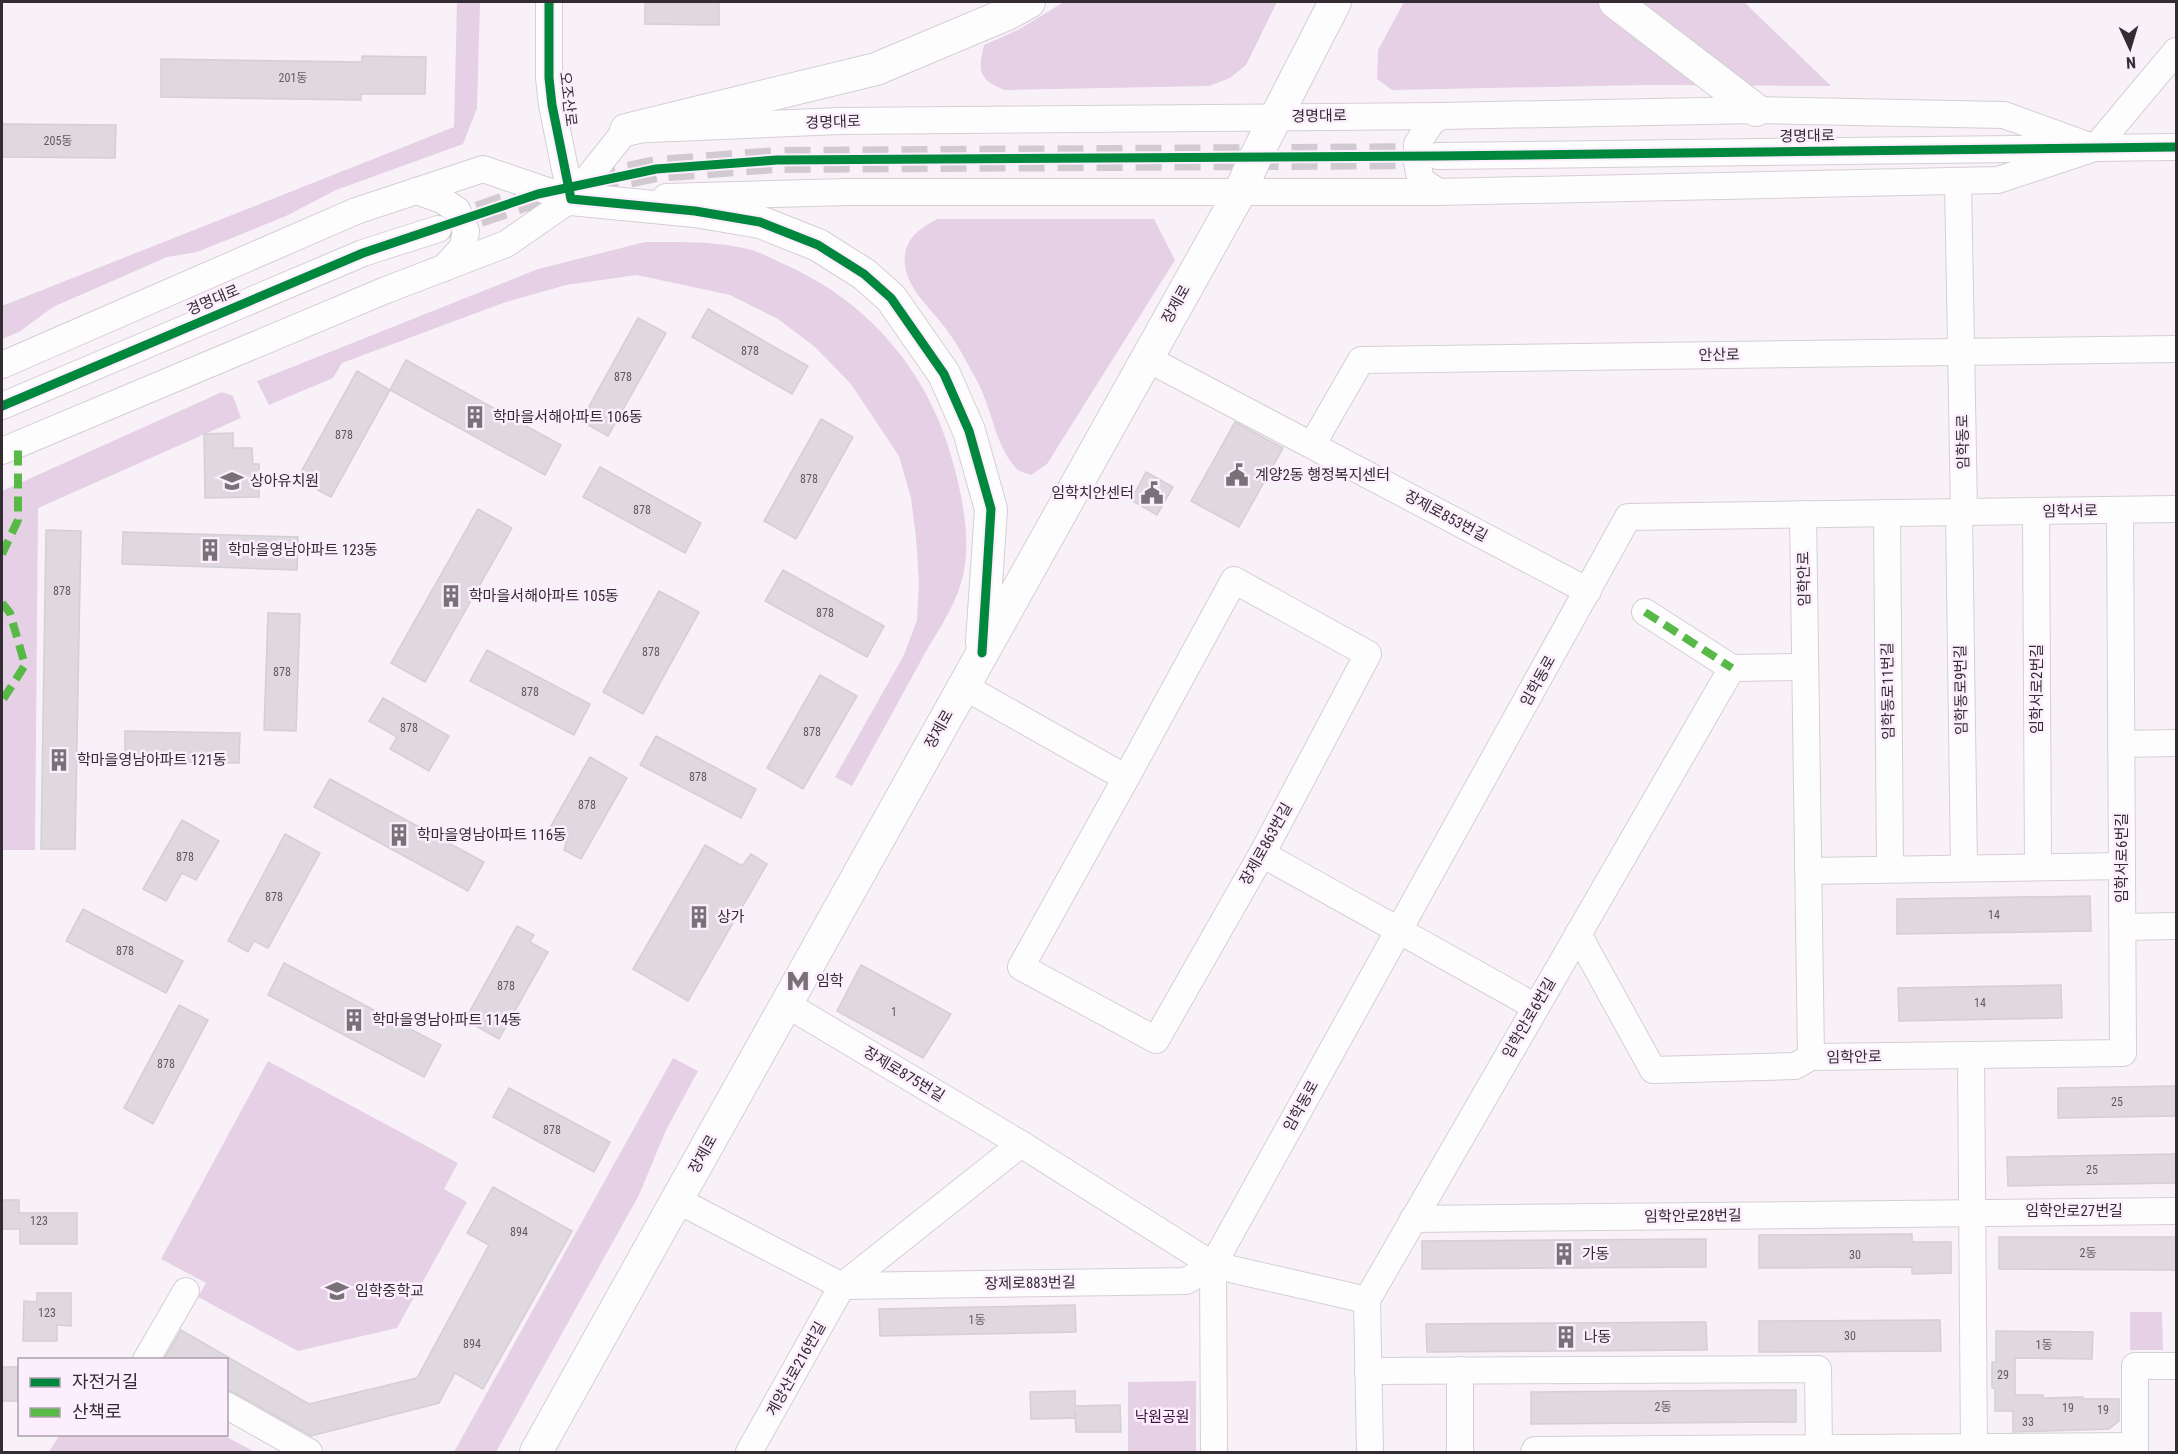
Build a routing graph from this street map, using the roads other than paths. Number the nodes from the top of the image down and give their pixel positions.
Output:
1 (549, 2) edge
2 (1029, 2) edge
3 (1335, 2) edge
4 (1615, 2) edge
5 (2176, 51) edge
6 (1756, 110) junction
7 (1440, 116) junction
8 (1276, 117) junction
9 (626, 130) junction
10 (2176, 147) edge
11 (2095, 148) junction
12 (1438, 156) tunnel mouth
13 (1958, 181) junction
14 (416, 191) junction
15 (1239, 192) junction
16 (1438, 192) junction
17 (571, 199) junction
18 (438, 229) tunnel mouth
19 (443, 268) junction
20 (2176, 349) edge
21 (1961, 352) junction
22 (1146, 358) junction
23 (2, 364) edge
24 (2, 406) edge
25 (1312, 445) junction
26 (2, 451) edge
27 (2120, 510) junction
28 (2176, 510) edge
29 (2036, 511) junction
30 (1962, 512) junction
31 (1887, 513) junction
32 (1803, 514) junction
33 (1587, 591) junction
34 (1645, 612) dead end
35 (982, 653) junction
36 (1805, 667) junction
37 (1732, 668) junction
38 (963, 686) junction
39 (2176, 743) edge
40 (2121, 744) junction
41 (1126, 778) junction
42 (1262, 854) junction
43 (2122, 866) junction
44 (2038, 867) junction
45 (1964, 868) junction
46 (1890, 869) junction
47 (1808, 870) junction
48 (2123, 927) junction
49 (2176, 927) edge
50 (1399, 931) junction
51 (1578, 934) junction
52 (786, 1004) junction
53 (1536, 1007) junction
54 (1971, 1055) junction
55 (1810, 1057) junction
56 (1021, 1144) junction
57 (677, 1200) junction
58 (2176, 1211) edge
59 (1972, 1212) junction
60 (1413, 1219) junction
61 (1213, 1265) junction
62 (842, 1286) junction
63 (186, 1291) dead end
64 (1367, 1300) junction
65 (148, 1358) edge
66 (2176, 1366) edge
67 (1460, 1370) junction
68 (1368, 1371) junction
69 (228, 1406) edge
70 (1974, 1449) edge
71 (2135, 1449) edge
72 (1819, 1450) edge
73 (309, 1452) edge
74 (536, 1452) edge
75 (749, 1452) edge
76 (1214, 1452) edge
77 (1370, 1452) edge
78 (1460, 1452) edge
79 (1534, 1452) edge

1 - 17 street, 오조산로
2 - 9 main road
3 - 8 main road, 장제로
4 - 6 main road
5 - 11 street
6 - 7 street, 경명대로
6 - 11 street, 경명대로
7 - 8 street, 경명대로
7 - 16 street
8 - 9 street, 경명대로
8 - 15 main road, 장제로
9 - 17 street
10 - 11 street, 경명대로
11 - 12 street, 경명대로
11 - 13 street, 경명대로
13 - 16 street, 경명대로
13 - 21 street, 임학동로
14 - 17 street, 경명대로
14 - 19 street
14 - 23 street, 경명대로
15 - 16 street, 경명대로
15 - 17 street, 경명대로
15 - 22 main road, 장제로
17 - 19 street
17 - 35 main road
18 - 24 street, 경명대로
19 - 26 street
20 - 21 street, 안산로
21 - 25 street, 안산로
21 - 30 street, 임학동로
22 - 25 street, 장제로853번길
22 - 35 main road, 장제로
25 - 33 street, 장제로853번길
27 - 28 street, 임학서로
27 - 29 street, 임학서로
27 - 40 street, 임학서로6번길
29 - 30 street, 임학서로
29 - 44 street, 임학서로2번길
30 - 31 street, 임학동로
30 - 45 street, 임학동로9번길
31 - 32 street, 임학동로
31 - 46 street, 임학동로11번길
32 - 33 street, 임학동로
32 - 36 street, 임학안로
33 - 50 street, 임학동로
34 - 37 street
35 - 38 main road, 장제로
36 - 37 street
36 - 47 street, 임학안로
37 - 51 street, 임학안로6번길
38 - 41 street
38 - 52 main road, 장제로
39 - 40 street
40 - 43 street, 임학서로6번길
41 - 42 street, 장제로863번길
41 - 42 street, 장제로863번길
42 - 50 street
43 - 44 street
43 - 48 street, 임학서로6번길
44 - 45 street
45 - 46 street
46 - 47 street
47 - 55 street, 임학안로
48 - 49 street
48 - 54 street, 임학서로6번길
50 - 53 street
50 - 61 street, 임학동로
51 - 53 street, 임학안로6번길
51 - 55 street
52 - 56 street, 장제로875번길
52 - 57 main road, 장제로
53 - 60 street, 임학안로6번길
54 - 55 street, 임학안로
54 - 59 street
56 - 61 street, 장제로875번길
56 - 62 street
57 - 62 street, 장제로883번길
57 - 74 main road, 장제로
58 - 59 street, 임학안로27번길
59 - 60 street, 임학안로28번길
59 - 70 street
60 - 64 street, 임학안로6번길
61 - 62 street, 장제로883번길
61 - 64 street, 장제로875번길
61 - 76 street, 임학동로
62 - 75 street, 계양산로216번길
63 - 65 street
64 - 68 street
66 - 71 street
67 - 68 street
67 - 72 street
67 - 78 street
68 - 77 street
69 - 73 street
70 - 71 street
70 - 72 street
72 - 79 street

